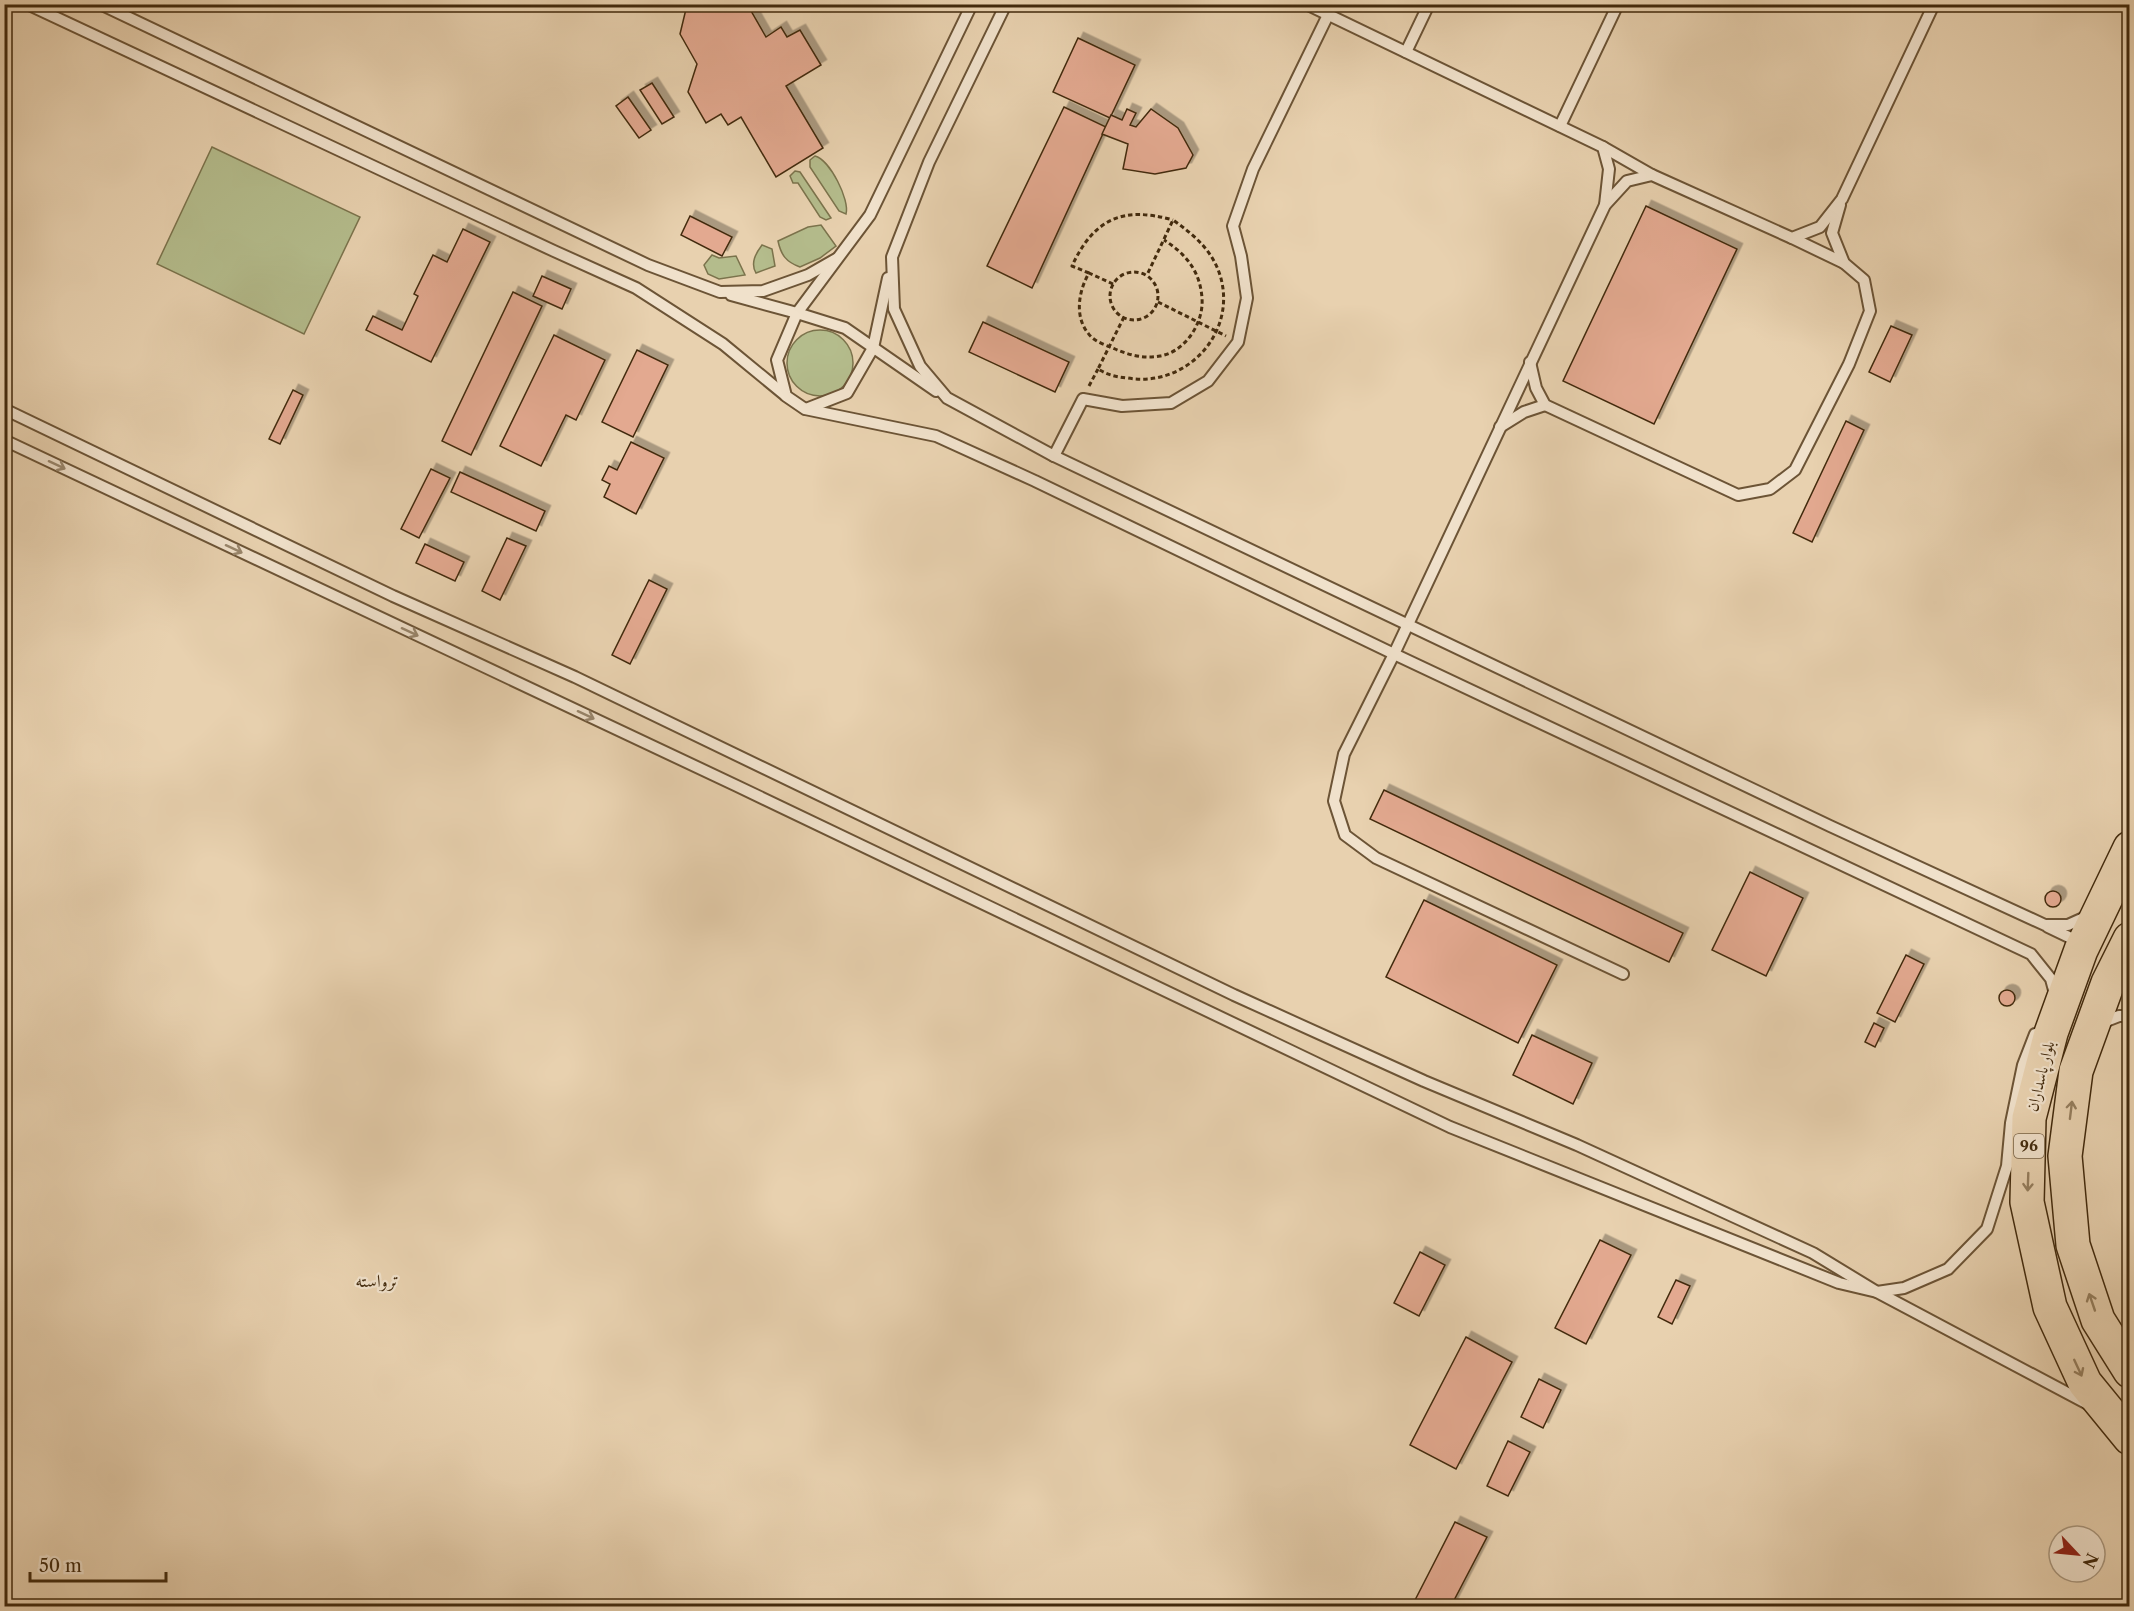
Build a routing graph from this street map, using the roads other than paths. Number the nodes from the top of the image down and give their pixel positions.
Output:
1 (27, 4) edge
2 (100, 4) edge
3 (972, 4) edge
4 (1006, 4) edge
5 (1306, 4) edge
6 (1429, 4) edge
7 (1618, 4) edge
8 (1934, 4) edge
9 (1322, 10) edge
10 (1406, 52) junction
11 (1560, 126) junction
12 (1603, 147) junction
13 (1652, 175) junction
14 (1842, 199) junction
15 (1605, 205) junction
16 (1792, 238) junction
17 (841, 255) junction
18 (892, 257) junction
19 (1844, 263) junction
20 (720, 292) junction
21 (797, 313) junction
22 (873, 348) junction
23 (1530, 362) junction
24 (786, 396) junction
25 (947, 398) junction
26 (1545, 405) junction
27 (4, 409) edge
28 (805, 410) junction
29 (1499, 428) junction
30 (4, 440) edge
31 (1054, 456) junction
32 (1407, 624) junction
33 (1394, 654) junction
34 (2130, 848) edge
35 (2100, 910) junction
36 (2045, 925) junction
37 (2130, 939) edge
38 (2081, 950) junction
39 (1623, 974) dead end
40 (2130, 1016) edge
41 (2048, 1018) junction
42 (2092, 1026) junction
43 (1877, 1292) junction
44 (2130, 1371) edge
45 (2122, 1428) edge

1 - 24 lane
2 - 20 lane
3 - 17 lane
4 - 18 lane
5 - 9 lane
6 - 10 lane
7 - 11 lane
8 - 14 lane
9 - 10 lane
9 - 31 lane
10 - 11 lane
11 - 12 lane
12 - 13 lane
12 - 15 lane
13 - 15 lane
13 - 16 lane
14 - 16 lane
14 - 19 lane
15 - 23 lane
16 - 19 lane
17 - 20 lane
17 - 21 lane
18 - 22 lane
18 - 25 lane
19 - 26 lane
20 - 21 lane
21 - 22 lane
21 - 24 lane
22 - 25 lane
22 - 28 lane
23 - 26 lane
23 - 29 lane
24 - 28 lane
25 - 31 lane
26 - 29 lane
27 - 43 lane
28 - 33 lane
29 - 32 lane
30 -> 43 lane
31 - 32 lane
32 - 33 lane
32 - 36 lane
33 - 39 lane
33 - 41 lane
34 - 35 highway, بلوار پاسداران / 96
35 - 36 lane
35 - 38 highway, بلوار پاسداران / 96
36 - 38 lane
37 - 42 highway, بلوار پاسداران / 96
38 - 41 highway, بلوار پاسداران / 96
40 - 42 lane
41 - 43 lane
41 -> 45 highway, بلوار پاسداران / 96
44 -> 42 highway, بلوار پاسداران / 96
43 - 45 lane

